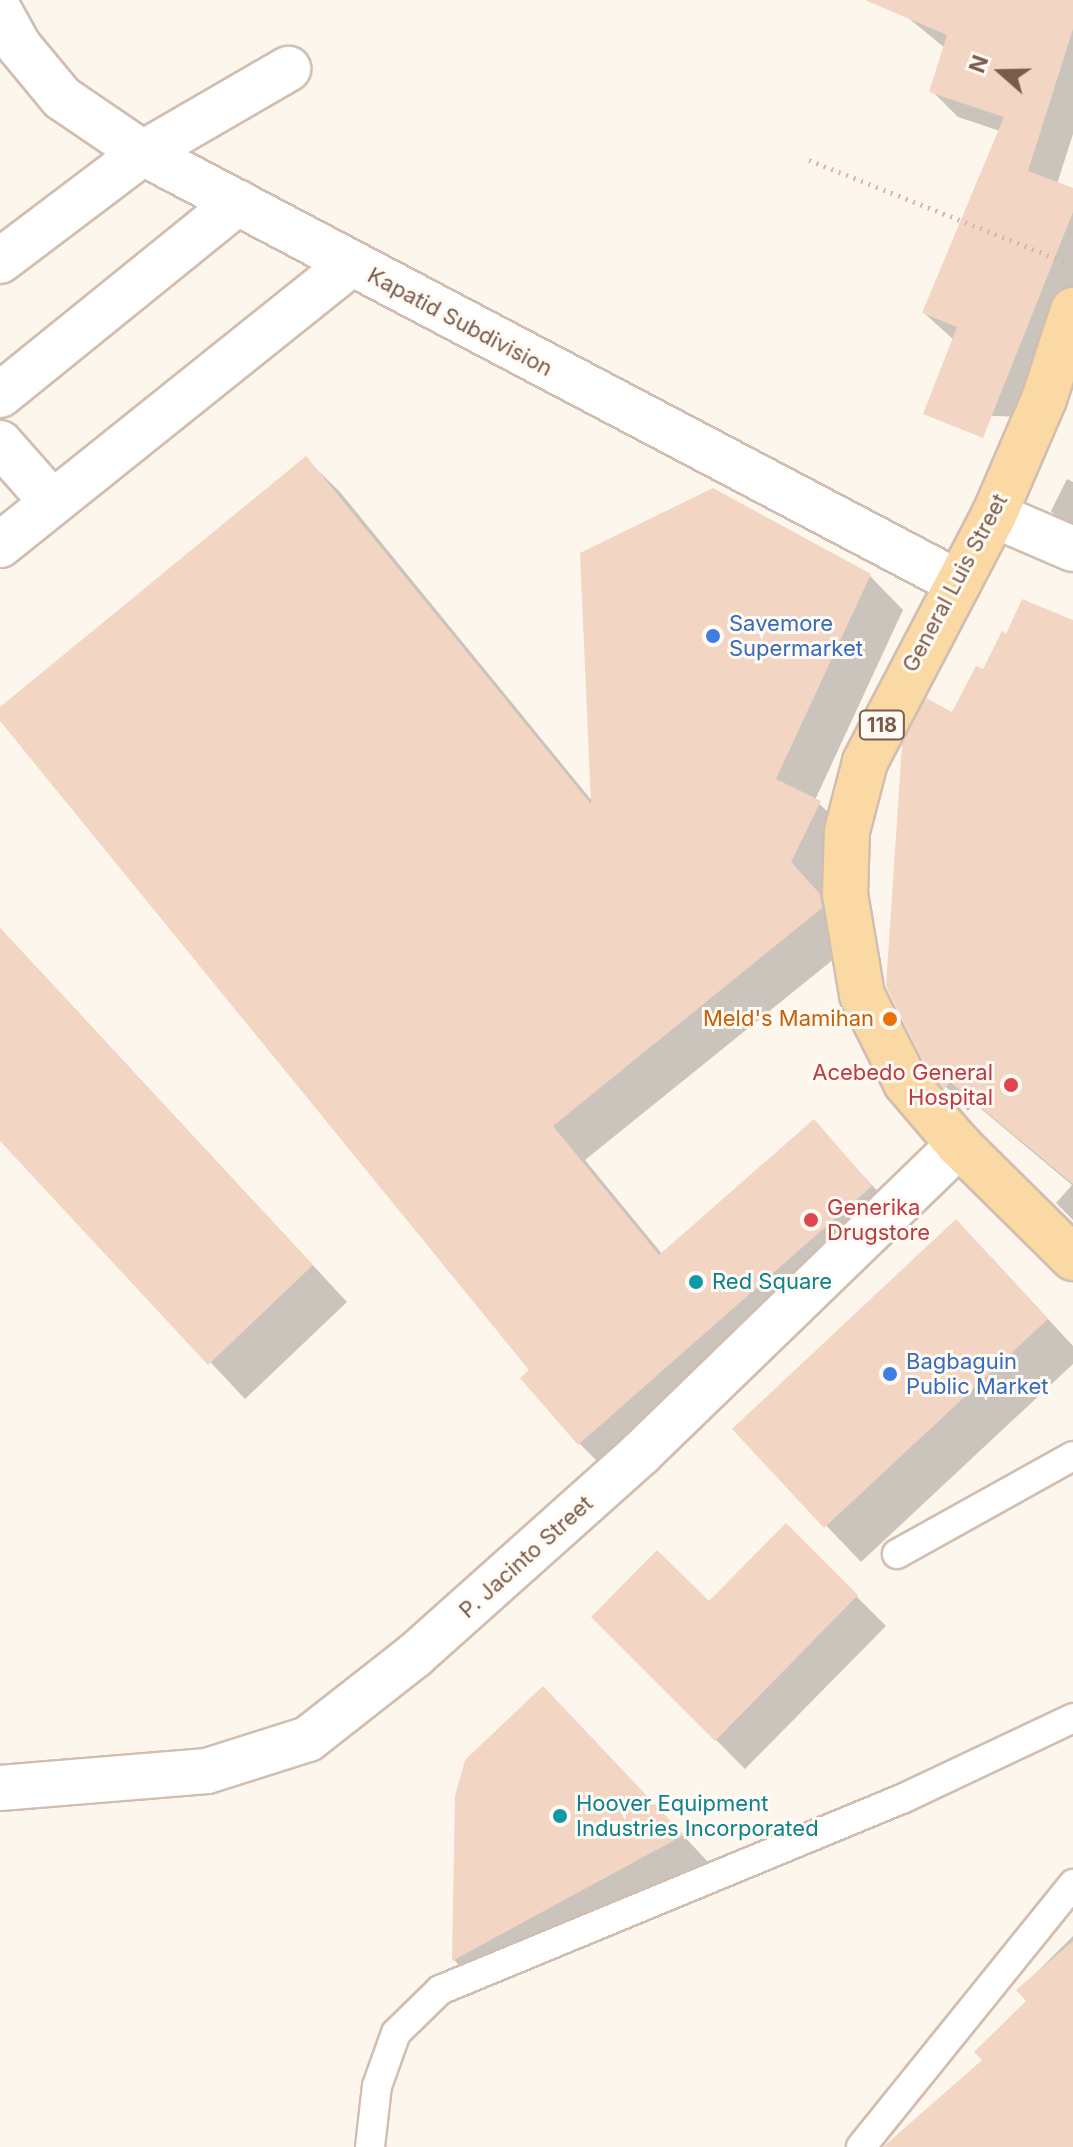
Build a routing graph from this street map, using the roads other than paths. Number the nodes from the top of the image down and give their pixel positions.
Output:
1 (6, 39) edge
2 (288, 69) dead end
3 (143, 153) junction
4 (238, 202) junction
5 (0, 261) edge
6 (349, 265) junction
7 (1073, 310) edge
8 (0, 395) edge
9 (0, 443) edge
10 (52, 502) junction
11 (994, 515) junction
12 (0, 545) edge
13 (1073, 549) edge
14 (959, 583) junction
15 (959, 1145) junction
16 (1073, 1258) edge
17 (1073, 1456) edge
18 (897, 1554) dead end
19 (1073, 1718) edge
20 (0, 1788) edge
21 (1073, 1884) edge
22 (370, 2147) edge
23 (861, 2147) edge

1 - 3 street, Kapatid Subdivision
2 - 3 street
3 - 4 street, Kapatid Subdivision
3 - 5 street
4 - 6 street, Kapatid Subdivision
4 - 8 street
6 - 10 street
6 - 14 street, Kapatid Subdivision
7 - 11 main road, General Luis Street / 118
9 - 10 street
10 - 12 street
11 - 13 street
11 - 14 main road, General Luis Street / 118
14 - 15 main road, General Luis Street / 118
15 - 16 main road, General Luis Street / 118
15 - 20 street, P. Jacinto Street
17 - 18 lane
19 - 22 lane
21 - 23 lane

